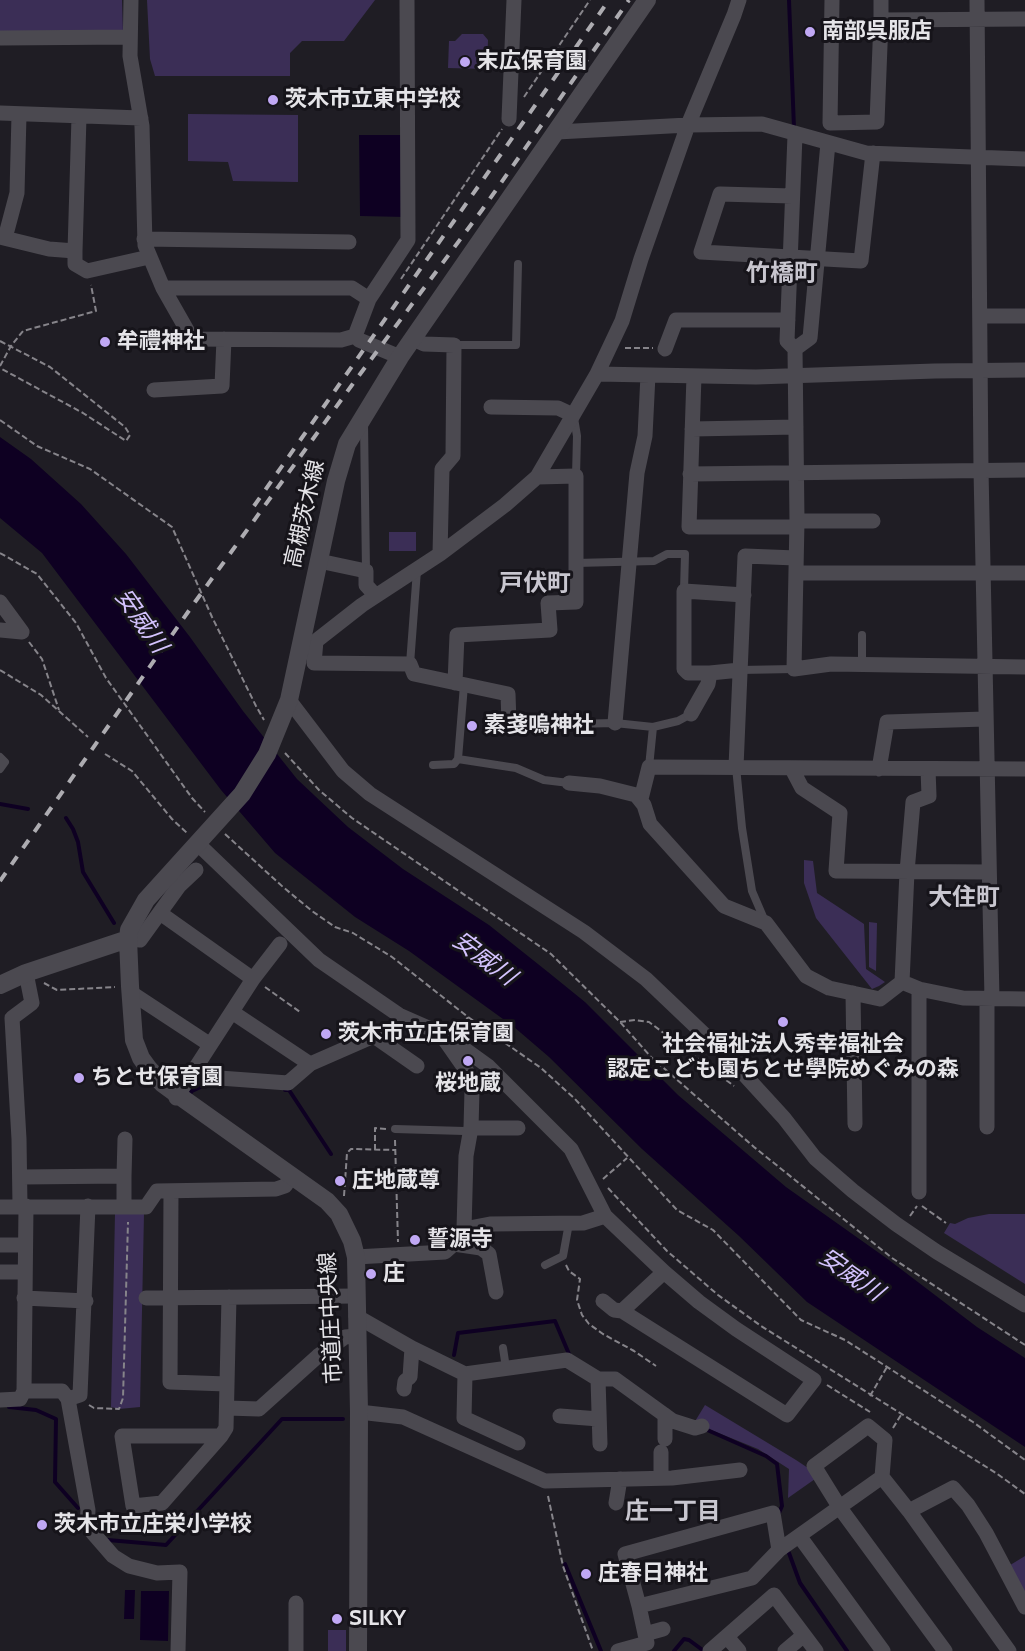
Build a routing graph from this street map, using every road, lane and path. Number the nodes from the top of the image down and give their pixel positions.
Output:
1 (131, 0) edge
2 (407, 0) edge
3 (514, 0) edge
4 (590, 0) edge
5 (647, 0) edge
6 (739, 0) edge
7 (832, 0) edge
8 (881, 0) edge
9 (978, 0) edge
10 (1025, 19) edge
11 (881, 20) junction
12 (978, 20) junction
13 (130, 37) junction
14 (0, 38) edge
15 (523, 99) dead end
16 (0, 113) edge
17 (19, 115) junction
18 (79, 117) junction
19 (141, 118) junction
20 (509, 119) joint
21 (688, 125) junction
22 (557, 132) junction
23 (795, 135) junction
24 (828, 143) junction
25 (873, 153) junction
26 (979, 157) junction
27 (1025, 159) edge
28 (792, 196) junction
29 (2, 237) edge
30 (144, 239) junction
31 (349, 242) dead end
32 (75, 251) junction
33 (149, 257) junction
34 (790, 257) junction
35 (819, 258) junction
36 (518, 264) dead end
37 (87, 271) junction
38 (398, 283) dead end
39 (163, 288) junction
40 (369, 299) junction
41 (980, 316) junction
42 (1025, 316) edge
43 (788, 320) junction
44 (355, 336) junction
45 (224, 339) junction
46 (413, 339) junction
47 (0, 341) edge
48 (454, 345) junction
49 (11, 346) junction
50 (610, 348) junction
51 (665, 349) joint
52 (795, 350) junction
53 (400, 357) junction
54 (0, 367) edge
55 (980, 370) junction
56 (1025, 370) edge
57 (597, 374) junction
58 (648, 375) junction
59 (795, 375) junction
60 (694, 376) junction
61 (154, 390) dead end
62 (491, 407) dead end
63 (364, 415) junction
64 (573, 415) junction
65 (0, 420) edge
66 (796, 427) junction
67 (692, 429) junction
68 (981, 470) junction
69 (1025, 470) edge
70 (796, 472) junction
71 (690, 474) junction
72 (537, 477) junction
73 (576, 477) junction
74 (873, 521) dead end
75 (797, 524) junction
76 (0, 553) edge
77 (440, 554) junction
78 (319, 561) junction
79 (630, 562) junction
80 (576, 563) junction
81 (796, 566) junction
82 (418, 569) junction
83 (366, 571) junction
84 (1025, 573) edge
85 (983, 574) junction
86 (684, 591) junction
87 (744, 595) junction
88 (376, 596) junction
89 (0, 602) edge
90 (0, 630) edge
91 (22, 632) junction
92 (862, 635) dead end
93 (410, 664) junction
94 (862, 664) junction
95 (984, 666) junction
96 (1025, 667) edge
97 (794, 669) junction
98 (0, 670) edge
99 (740, 670) junction
100 (710, 673) junction
101 (459, 684) junction
102 (289, 700) junction
103 (59, 711) junction
104 (691, 714) joint
105 (985, 719) junction
106 (509, 723) joint
107 (615, 723) junction
108 (267, 724) dead end
109 (653, 727) junction
110 (88, 737) dead end
111 (284, 751) dead end
112 (105, 754) dead end
113 (0, 757) edge
114 (458, 759) junction
115 (433, 765) dead end
116 (649, 767) junction
117 (736, 767) junction
118 (0, 769) edge
119 (792, 769) junction
120 (879, 769) junction
121 (1025, 769) edge
122 (928, 770) junction
123 (986, 770) junction
124 (569, 783) joint
125 (641, 799) junction
126 (206, 813) dead end
127 (220, 828) dead end
128 (198, 844) junction
129 (196, 870) dead end
130 (907, 872) junction
131 (989, 872) junction
132 (160, 913) junction
133 (766, 923) junction
134 (128, 939) junction
135 (280, 944) dead end
136 (26, 973) junction
137 (253, 979) junction
138 (902, 982) junction
139 (0, 985) edge
140 (130, 989) junction
141 (919, 989) junction
142 (853, 993) junction
143 (990, 999) junction
144 (1025, 999) edge
145 (232, 1012) junction
146 (300, 1012) dead end
147 (620, 1022) junction
148 (440, 1032) junction
149 (209, 1044) junction
150 (310, 1064) junction
151 (417, 1066) dead end
152 (192, 1076) junction
153 (741, 1091) dead end
154 (177, 1096) junction
155 (855, 1124) dead end
156 (987, 1127) dead end
157 (471, 1128) junction
158 (518, 1128) dead end
159 (395, 1129) junction
160 (125, 1138) dead end
161 (375, 1150) junction
162 (395, 1150) junction
163 (627, 1158) junction
164 (124, 1176) junction
165 (292, 1176) junction
166 (21, 1177) junction
167 (171, 1191) junction
168 (919, 1192) joint
169 (23, 1206) junction
170 (88, 1206) junction
171 (0, 1207) edge
172 (126, 1207) junction
173 (339, 1214) junction
174 (605, 1216) junction
175 (569, 1223) junction
176 (946, 1223) dead end
177 (464, 1229) junction
178 (454, 1244) junction
179 (0, 1245) edge
180 (25, 1245) junction
181 (398, 1254) junction
182 (356, 1257) junction
183 (545, 1265) dead end
184 (0, 1272) edge
185 (24, 1272) junction
186 (664, 1272) junction
187 (496, 1292) dead end
188 (356, 1296) junction
189 (171, 1297) junction
190 (229, 1297) junction
191 (24, 1298) junction
192 (146, 1298) dead end
193 (86, 1301) junction
194 (603, 1301) dead end
195 (1025, 1305) edge
196 (622, 1311) junction
197 (356, 1316) junction
198 (358, 1336) junction
199 (1025, 1345) edge
200 (412, 1348) junction
201 (503, 1348) dead end
202 (887, 1367) junction
203 (506, 1368) junction
204 (465, 1374) junction
205 (598, 1379) junction
206 (814, 1380) junction
207 (227, 1384) junction
208 (404, 1389) dead end
209 (24, 1391) junction
210 (870, 1396) junction
211 (73, 1398) junction
212 (0, 1400) edge
213 (227, 1408) junction
214 (359, 1412) junction
215 (665, 1415) junction
216 (560, 1416) dead end
217 (877, 1416) dead end
218 (901, 1416) junction
219 (599, 1419) junction
220 (887, 1426) dead end
221 (698, 1427) dead end
222 (221, 1436) junction
223 (518, 1443) dead end
224 (600, 1444) dead end
225 (1025, 1460) edge
226 (740, 1470) dead end
227 (882, 1477) junction
228 (661, 1478) junction
229 (620, 1479) junction
230 (545, 1481) junction
231 (1025, 1494) edge
232 (616, 1503) dead end
233 (840, 1508) junction
234 (909, 1511) junction
235 (800, 1537) junction
236 (779, 1550) junction
237 (296, 1603) dead end
238 (639, 1606) junction
239 (1025, 1607) edge
240 (663, 1629) dead end
241 (645, 1634) junction
242 (804, 1635) junction
243 (727, 1637) junction
244 (178, 1651) edge
245 (296, 1651) edge
246 (358, 1651) edge
247 (593, 1651) edge
248 (618, 1651) edge
249 (710, 1651) edge
250 (739, 1651) edge
251 (785, 1651) edge
252 (816, 1651) edge
253 (882, 1651) edge
254 (945, 1651) edge
255 (1009, 1651) edge

1 - 13 street
2 - 40 street
3 - 20 street
4 - 15 path
5 - 22 main road, 高槻茨木線
6 - 21 street
7 - 11 street
8 - 11 street
9 - 12 street
10 - 12 street
11 - 12 street
12 - 26 street
13 - 14 street
13 - 19 street
16 - 17 street
17 - 18 street
17 - 29 street
18 - 19 street
18 - 32 street
19 - 30 street
20 - 38 path
21 - 22 street
21 - 23 street
21 - 50 street
22 - 46 main road, 高槻茨木線
23 - 24 street
23 - 28 street
24 - 25 street
24 - 35 street
25 - 26 street
25 - 35 street
26 - 27 street
26 - 41 street
28 - 34 street
28 - 34 street
29 - 32 street
30 - 31 street
30 - 33 street
32 - 37 street
33 - 37 street
33 - 39 street
34 - 35 street
34 - 43 street
35 - 52 street
36 - 48 lane
37 - 49 path
39 - 40 street
39 - 45 street
40 - 44 street
41 - 42 street
41 - 55 street
43 - 51 street
43 - 52 street
44 - 45 street
44 - 53 street
45 - 61 street
46 - 48 street
46 - 53 main road, 高槻茨木線
47 - 49 path
48 - 77 street
49 - 54 path
49 - 54 path
50 - 51 path
50 - 57 street
52 - 59 street
53 - 63 main road, 高槻茨木線
55 - 56 street
55 - 59 street
55 - 68 street
57 - 58 street
57 - 64 street
58 - 60 street
58 - 79 street
59 - 60 street
59 - 66 street
60 - 67 street
62 - 64 street
63 - 78 main road, 高槻茨木線
63 - 83 lane
64 - 72 street
64 - 73 lane
65 - 108 path
66 - 67 street
66 - 70 street
67 - 71 street
68 - 69 street
68 - 70 street
68 - 85 street
70 - 71 street
70 - 75 street
71 - 75 street
72 - 73 street
72 - 77 street
73 - 80 street
74 - 75 street
75 - 81 street
76 - 126 path
77 - 82 street
78 - 83 street
78 - 102 main road, 高槻茨木線
79 - 80 lane
79 - 86 lane
79 - 107 street
80 - 101 street
81 - 85 street
81 - 87 street
81 - 97 street
82 - 88 street
82 - 93 lane
83 - 88 street
84 - 85 street
85 - 95 street
86 - 87 street
86 - 100 street
87 - 99 street
88 - 93 street
89 - 91 street
90 - 91 street
91 - 103 path
92 - 94 lane
93 - 101 street
94 - 95 street
94 - 97 street
95 - 96 street
95 - 105 street
97 - 99 lane
98 - 103 path
99 - 100 street
99 - 117 street
100 - 104 street
101 - 106 street
101 - 114 lane
102 - 128 main road, 高槻茨木線
102 - 195 street
103 - 110 path
104 - 109 lane
105 - 120 street
105 - 123 street
106 - 107 lane
107 - 109 lane
109 - 116 lane
111 - 147 path
112 - 128 path
113 - 118 lane
114 - 115 lane
114 - 124 lane
116 - 117 street
116 - 125 street
117 - 119 street
117 - 133 lane
119 - 120 street
119 - 130 street
120 - 122 street
121 - 123 street
122 - 123 street
122 - 130 street
123 - 131 street
124 - 125 street
125 - 133 street
127 - 163 path
128 - 134 main road, 高槻茨木線
128 - 148 street
129 - 132 street
130 - 131 street
130 - 138 street
131 - 143 street
132 - 134 street
132 - 137 street
133 - 142 street
134 - 136 main road
134 - 140 main road, 市道庄中央線
135 - 137 street
136 - 139 main road
136 - 140 path
136 - 166 street
137 - 145 street
137 - 146 path
138 - 141 street
138 - 142 street
140 - 149 street
140 - 154 main road, 市道庄中央線
141 - 143 street
141 - 168 street
142 - 155 street
143 - 144 street
143 - 156 street
145 - 149 street
145 - 150 street
147 - 153 path
147 - 199 path
148 - 157 street
148 - 174 street
149 - 152 street
150 - 151 street
150 - 152 street
152 - 154 street
154 - 165 main road, 市道庄中央線
157 - 158 street
157 - 159 lane
157 - 177 street
159 - 161 path
159 - 162 path
160 - 164 street
161 - 162 path
161 - 173 path
162 - 181 path
163 - 202 path
163 - 210 path
164 - 166 street
164 - 172 street
165 - 167 street
165 - 173 main road, 市道庄中央線
166 - 169 street
167 - 172 street
167 - 189 street
168 - 176 path
169 - 170 street
169 - 171 street
169 - 180 street
170 - 172 street
170 - 193 street
172 - 211 path
173 - 182 main road, 市道庄中央線
174 - 175 street
174 - 186 street
175 - 177 street
175 - 183 lane
177 - 178 street
178 - 181 street
178 - 187 street
179 - 180 street
180 - 185 street
181 - 182 street
182 - 188 main road, 市道庄中央線
184 - 185 street
185 - 191 street
186 - 196 street
186 - 206 street
188 - 190 street
188 - 197 main road, 市道庄中央線
189 - 190 street
189 - 192 street
189 - 207 street
190 - 207 street
191 - 193 street
191 - 209 street
193 - 211 street
194 - 196 street
196 - 206 street
197 - 198 main road, 市道庄中央線
197 - 200 street
198 - 213 street
198 - 214 main road, 市道庄中央線
200 - 204 street
200 - 208 street
201 - 203 lane
202 - 210 path
202 - 225 path
203 - 204 street
203 - 205 street
204 - 223 street
205 - 215 street
205 - 219 street
206 - 217 path
207 - 213 street
209 - 211 street
209 - 212 street
210 - 218 path
211 - 244 street
213 - 222 street
214 - 230 street
214 - 246 main road, 市道庄中央線
215 - 221 street
215 - 228 street
216 - 219 street
218 - 220 path
218 - 231 path
219 - 224 street
222 - 222 street
226 - 228 street
227 - 233 street
227 - 233 street
227 - 234 street
228 - 229 street
229 - 230 street
229 - 232 street
230 - 247 path
233 - 235 street
233 - 254 street
234 - 239 street
234 - 255 street
235 - 236 street
235 - 253 street
236 - 238 street
236 - 238 street
237 - 245 street
238 - 241 street
240 - 241 street
241 - 248 street
242 - 243 street
242 - 251 street
242 - 252 street
243 - 249 street
243 - 250 street

